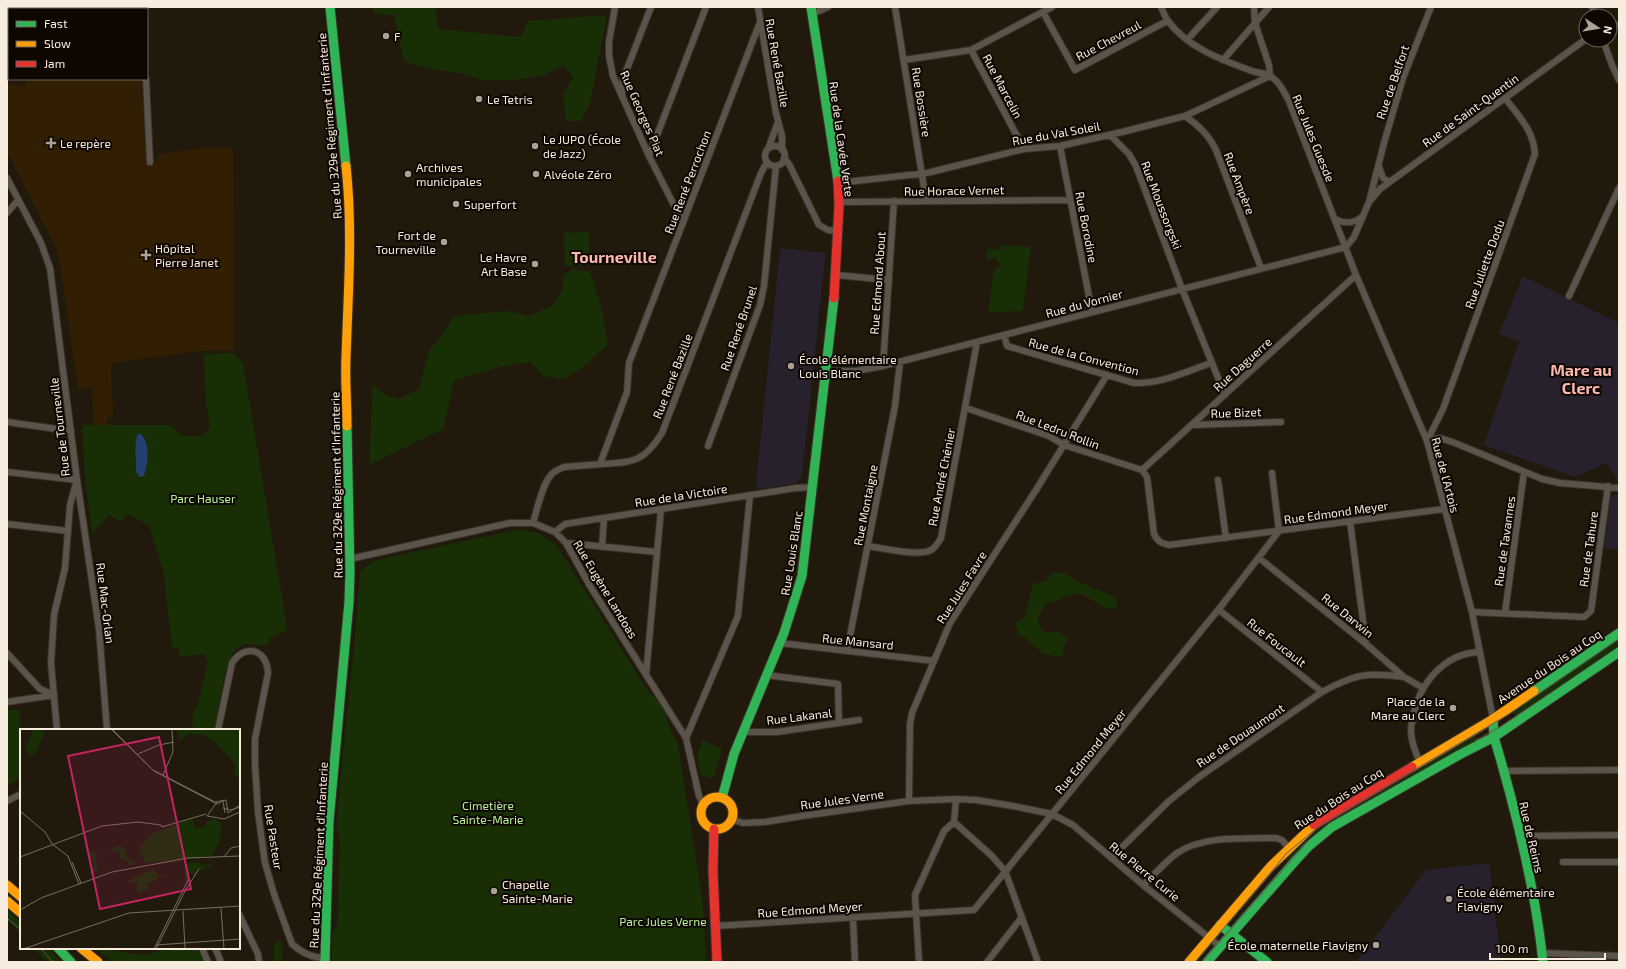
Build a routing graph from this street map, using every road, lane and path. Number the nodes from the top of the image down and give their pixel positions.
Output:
1 (122, 7) edge
2 (330, 7) edge
3 (615, 7) edge
4 (650, 7) edge
5 (706, 7) edge
6 (758, 7) edge
7 (828, 7) edge
8 (895, 7) edge
9 (1052, 7) edge
10 (1161, 7) edge
11 (1217, 7) edge
12 (1254, 7) edge
13 (1269, 7) edge
14 (1431, 7) edge
15 (142, 8) edge
16 (811, 11) edge
17 (1043, 12) junction
18 (1167, 21) junction
19 (760, 22) junction
20 (1255, 23) junction
21 (1187, 40) junction
22 (1578, 45) edge
23 (1606, 48) edge
24 (971, 50) junction
25 (904, 60) junction
26 (1223, 60) junction
27 (1270, 76) junction
28 (146, 80) edge
29 (1619, 80) edge
30 (622, 96) junction
31 (1505, 98) junction
32 (1185, 116) junction
33 (778, 122) junction
34 (1110, 135) junction
35 (1060, 146) junction
36 (768, 149) junction
37 (1024, 149) junction
38 (782, 150) junction
39 (649, 156) junction
40 (784, 158) junction
41 (150, 162) dead end
42 (767, 162) junction
43 (776, 166) junction
44 (1378, 166) junction
45 (922, 174) junction
46 (7, 178) edge
47 (1389, 182) junction
48 (838, 183) junction
49 (1619, 188) edge
50 (18, 200) junction
51 (926, 200) junction
52 (1070, 200) junction
53 (894, 201) junction
54 (839, 202) junction
55 (1369, 202) junction
56 (7, 213) edge
57 (1362, 217) junction
58 (1335, 219) junction
59 (683, 222) junction
60 (838, 231) junction
61 (1346, 247) junction
62 (1261, 268) junction
63 (836, 275) junction
64 (1356, 275) junction
65 (889, 280) junction
66 (1182, 289) junction
67 (1570, 296) dead end
68 (1092, 312) junction
69 (1004, 335) junction
70 (977, 342) junction
71 (900, 362) junction
72 (1211, 363) junction
73 (883, 366) junction
74 (826, 371) junction
75 (1107, 375) junction
76 (1224, 395) junction
77 (966, 408) junction
78 (7, 422) edge
79 (1281, 422) dead end
80 (1192, 425) junction
81 (71, 431) junction
82 (1426, 441) junction
83 (1064, 445) junction
84 (708, 446) dead end
85 (600, 464) junction
86 (1142, 470) junction
87 (7, 472) edge
88 (1524, 472) junction
89 (1272, 473) dead end
90 (77, 480) junction
91 (1218, 480) dead end
92 (1608, 486) junction
93 (813, 487) junction
94 (1619, 488) edge
95 (750, 495) junction
96 (661, 509) junction
97 (1444, 509) junction
98 (604, 518) junction
99 (1350, 521) junction
100 (533, 523) junction
101 (7, 524) edge
102 (68, 531) junction
103 (1279, 531) junction
104 (555, 532) junction
105 (1226, 538) junction
106 (566, 543) junction
107 (868, 546) junction
108 (602, 547) junction
109 (657, 552) junction
110 (1259, 558) junction
111 (350, 559) junction
112 (1219, 610) junction
113 (1472, 612) junction
114 (1506, 613) junction
115 (1619, 633) edge
116 (780, 643) junction
117 (1366, 644) junction
118 (847, 651) junction
119 (1480, 652) junction
120 (1619, 652) edge
121 (8, 656) edge
122 (934, 661) junction
123 (646, 675) junction
124 (766, 675) junction
125 (1404, 677) junction
126 (1423, 688) junction
127 (1322, 692) junction
128 (54, 695) junction
129 (7, 702) edge
130 (1492, 719) junction
131 (859, 720) dead end
132 (839, 723) junction
133 (57, 729) edge
134 (107, 729) edge
135 (218, 729) edge
136 (742, 732) junction
137 (1494, 737) junction
138 (686, 738) junction
139 (1420, 762) junction
140 (1619, 770) edge
141 (1504, 771) junction
142 (20, 794) edge
143 (722, 798) junction
144 (956, 799) junction
145 (7, 801) edge
146 (909, 801) junction
147 (704, 804) junction
148 (1052, 814) junction
149 (731, 819) junction
150 (954, 822) junction
151 (714, 829) junction
152 (1619, 835) edge
153 (1520, 836) junction
154 (1288, 847) junction
155 (1111, 858) junction
156 (1563, 862) dead end
157 (1619, 862) edge
158 (1005, 871) junction
159 (7, 885) edge
160 (1143, 885) junction
161 (20, 896) edge
162 (7, 901) edge
163 (20, 912) edge
164 (916, 913) junction
165 (240, 916) edge
166 (1022, 917) junction
167 (852, 918) junction
168 (1220, 925) junction
169 (715, 926) junction
170 (1232, 934) junction
171 (1209, 937) junction
172 (1221, 947) junction
173 (59, 949) edge
174 (82, 949) edge
175 (202, 949) edge
176 (214, 949) edge
177 (1619, 956) edge
178 (1542, 957) edge
179 (325, 960) edge
180 (71, 962) edge
181 (98, 962) edge
182 (208, 962) edge
183 (221, 962) edge
184 (259, 962) edge
185 (717, 962) edge
186 (855, 962) edge
187 (919, 962) edge
188 (986, 962) edge
189 (1038, 962) edge
190 (1189, 962) edge
191 (1207, 962) edge
192 (1267, 962) edge

1 - 15 street
2 - 111 street, Rue du 329e Régiment d'Infanterie
3 - 30 street, Rue Georges Piat
4 - 30 street
5 - 39 street
6 - 19 street, Rue René Bazille
7 - 16 street
8 - 25 street, Rue Bossière
9 - 17 street
10 - 18 street
11 - 21 street
12 - 20 street
13 - 20 street
14 - 44 street, Rue de Belfort
16 - 48 street, Rue de la Cavée Verte
17 - 18 street, Rue Chevreul
17 - 24 street
18 - 21 street
19 - 33 street, Rue René Bazille
19 - 59 street, Rue René Perrochon
20 - 26 street
20 - 27 street
21 - 26 street
22 - 31 street, Rue de Saint-Quentin
23 - 29 street
24 - 25 street, Rue Marcelin
24 - 37 street, Rue Marcelin
25 - 45 street, Rue Bossière
26 - 27 street
27 - 32 street, Rue du Val Soleil
27 - 58 street, Rue Jules Guesde
28 - 41 street
30 - 39 street, Rue Georges Piat
31 - 47 street, Rue de Saint-Quentin
31 - 82 street, Rue Juliette Dodu
32 - 34 street, Rue du Val Soleil
32 - 62 street, Rue Ampère
33 - 36 street, Rue René Bazille
33 - 38 street, Rue René Bazille
34 - 35 street, Rue du Val Soleil
34 - 66 street, Rue Moussorgski
35 - 37 street, Rue du Val Soleil
35 - 52 street, Rue Borodine
36 - 38 street
36 - 42 street
37 - 45 street, Rue du Val Soleil
38 - 40 street
39 - 59 street, Rue Georges Piat
40 - 43 street
40 - 60 street
42 - 43 street
42 - 85 street, Rue René Bazille
43 - 84 street, Rue René Brunel
44 - 47 street
44 - 55 street, Rue de Belfort
45 - 48 street, Rue du Val Soleil
45 - 51 street, Rue Bossière
46 - 50 street, Rue de Tourneville
47 - 55 street, Rue de Saint-Quentin
48 - 54 street, Rue de la Cavée Verte
49 - 67 street
50 - 56 street
50 - 81 street, Rue de Tourneville
51 - 52 street, Rue Horace Vernet
51 - 53 street, Rue Horace Vernet
52 - 68 street, Rue Borodine
53 - 54 street, Rue Horace Vernet
53 - 65 street, Rue Edmond About
54 - 60 street, Rue de la Cavée Verte
55 - 57 street, Rue de Belfort
57 - 58 street
57 - 61 street, Rue de Belfort
58 - 61 street, Rue Jules Guesde
59 - 85 street, Rue René Perrochon
60 - 63 street, Rue de la Cavée Verte
61 - 62 street, Rue du Vornier
61 - 64 street, Rue de l'Artois
62 - 66 street, Rue du Vornier
63 - 65 street
63 - 74 street, Rue de la Cavée Verte
64 - 76 street, Rue Daguerre
64 - 82 street, Rue de l'Artois
65 - 73 street, Rue Edmond About
66 - 68 street, Rue du Vornier
66 - 72 street, Rue Moussorgski
68 - 69 street, Rue du Vornier
69 - 70 street, Rue du Vornier
69 - 75 street, Rue de la Convention
70 - 71 street, Rue du Vornier
70 - 77 street, Rue André Chénier
71 - 73 street, Rue du Vornier
71 - 107 street, Rue Montaigne
72 - 75 street, Rue de la Convention
72 - 76 street, Rue Moussorgski
73 - 74 street, Rue du Vornier
74 - 93 street, Rue Louis Blanc
75 - 83 street, Rue Jules Favre
76 - 80 street, Rue Daguerre
77 - 83 street, Rue Ledru Rollin
77 - 107 street, Rue André Chénier
78 - 81 street
79 - 80 street, Rue Bizet
80 - 86 street, Rue Daguerre
81 - 90 street, Rue de Tourneville
82 - 88 street
82 - 97 street, Rue de l'Artois
83 - 86 street, Rue Ledru Rollin
83 - 122 street, Rue Jules Favre
85 - 100 street, Rue René Bazille
86 - 105 street
87 - 90 street
88 - 92 street
88 - 114 street, Rue de Tavannes
89 - 103 street
90 - 102 street, Rue de Tourneville
90 - 134 street, Rue Mac-Orlan
91 - 105 street
92 - 94 street
92 - 114 street, Rue de Tahure
93 - 95 street, Rue de la Victoire
93 - 116 street, Rue Louis Blanc
95 - 96 street, Rue de la Victoire
95 - 138 street
96 - 98 street, Rue de la Victoire
96 - 109 street
97 - 99 street, Rue Edmond Meyer
97 - 113 street, Rue de l'Artois
98 - 104 street, Rue de la Victoire
98 - 108 street
99 - 103 street, Rue Edmond Meyer
99 - 117 street
100 - 104 street, Rue Eugène Landoas
100 - 111 street, Rue Eugène Landoas
101 - 102 street
102 - 128 street, Rue de Tourneville
103 - 105 street
103 - 110 street, Rue Edmond Meyer
104 - 106 street, Rue Eugène Landoas
106 - 108 street
106 - 123 street, Rue Eugène Landoas
107 - 118 street, Rue Montaigne
108 - 109 street
109 - 123 street
110 - 112 street, Rue Edmond Meyer
110 - 117 street, Rue Darwin
111 - 179 street, Rue du 329e Régiment d'Infanterie
112 - 127 street, Rue Foucault
112 - 148 street, Rue Edmond Meyer
113 - 114 street
113 - 119 street, Rue de l'Artois
115 - 130 street, Avenue du Bois au Coq
116 - 118 street, Rue Mansard
116 - 124 street, Rue Louis Blanc
117 - 125 street, Rue Darwin
118 - 122 street, Rue Mansard
119 - 126 street
119 - 130 street, Rue de l'Artois
120 - 137 street
121 - 128 street
122 - 146 street, Rue Jules Favre
123 - 138 street, Rue Eugène Landoas
124 - 132 street
124 - 136 street, Rue Louis Blanc
125 - 126 street, Rue Darwin
125 - 127 street, Rue de Douaumont
126 - 139 street
127 - 155 street, Rue de Douaumont
128 - 129 street
128 - 133 street, Rue de Tourneville
130 - 137 street, Rue de Reims
130 - 139 street, Rue du Bois au Coq
131 - 132 street, Rue Lakanal
132 - 136 street, Rue Lakanal
135 - 179 street, Rue Pasteur
136 - 143 street, Rue Louis Blanc
137 - 141 street, Rue de Reims
137 - 170 street, Rue du Bois au Coq
138 - 147 street, Rue Eugène Landoas
139 - 154 street, Rue du Bois au Coq
140 - 141 street
141 - 153 street, Rue de Reims
142 - 145 street
143 - 147 street
143 - 149 street
144 - 146 street, Rue Jules Verne
144 - 148 street, Rue Pierre Curie
144 - 150 street
146 - 149 street, Rue Jules Verne
147 - 151 street
148 - 155 street, Rue Pierre Curie
148 - 158 street, Rue Edmond Meyer
149 - 151 street
150 - 158 street
150 - 164 street
151 - 169 street
152 - 153 street
153 - 178 street, Rue de Reims
154 - 160 street
154 - 168 street, Rue du Bois au Coq
155 - 160 street, Rue Pierre Curie
156 - 157 street
158 - 164 street, Rue Edmond Meyer
158 - 166 street
159 - 161 street
160 - 171 street, Rue Pierre Curie
162 - 163 street
164 - 167 street, Rue Edmond Meyer
164 - 187 street
165 - 184 street
166 - 188 street
166 - 189 street
167 - 169 street, Rue Edmond Meyer
167 - 186 street
168 - 170 street
168 - 171 street, Rue du Bois au Coq
169 - 185 street
170 - 172 street, Rue du Bois au Coq
170 - 192 street
171 - 172 street, Rue Pierre Curie
171 - 190 street, Rue du Bois au Coq
172 - 191 street, Rue du Bois au Coq
173 - 180 street
174 - 181 street
175 - 182 street
176 - 183 street
177 - 178 street

